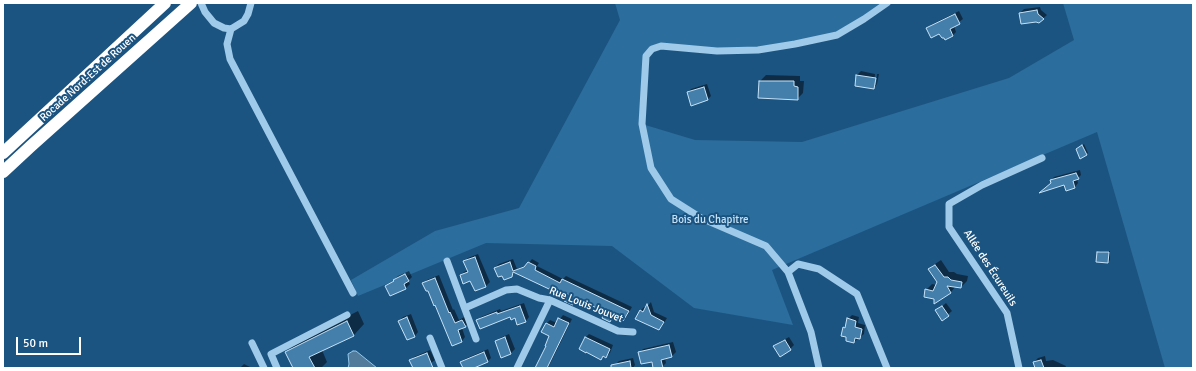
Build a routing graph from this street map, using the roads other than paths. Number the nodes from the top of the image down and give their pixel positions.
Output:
1 (165, 3) edge
2 (191, 3) edge
3 (201, 3) edge
4 (251, 3) edge
5 (887, 3) edge
6 (231, 29) junction
7 (3, 153) edge
8 (1042, 158) dead end
9 (3, 172) edge
10 (447, 261) dead end
11 (788, 272) junction
12 (353, 293) dead end
13 (550, 300) junction
14 (465, 308) junction
15 (347, 315) dead end
16 (632, 332) dead end
17 (430, 338) dead end
18 (476, 339) dead end
19 (252, 343) dead end
20 (264, 368) edge
21 (278, 368) edge
22 (442, 368) edge
23 (517, 368) edge
24 (819, 368) edge
25 (887, 368) edge
26 (1019, 368) edge

1 - 7 highway, Rocade Nord-Est de Rouen
2 - 9 highway, Rocade Nord-Est de Rouen
3 - 6 street
4 - 6 street
5 - 11 street
6 - 12 street
8 - 26 street, Allée des Écureuils
10 - 14 street
11 - 24 street
11 - 25 street
13 - 14 street, Rue Louis Jouvet
13 - 16 street, Rue Louis Jouvet
13 - 23 street
14 - 18 street
15 - 21 street
17 - 22 street
19 - 20 street

